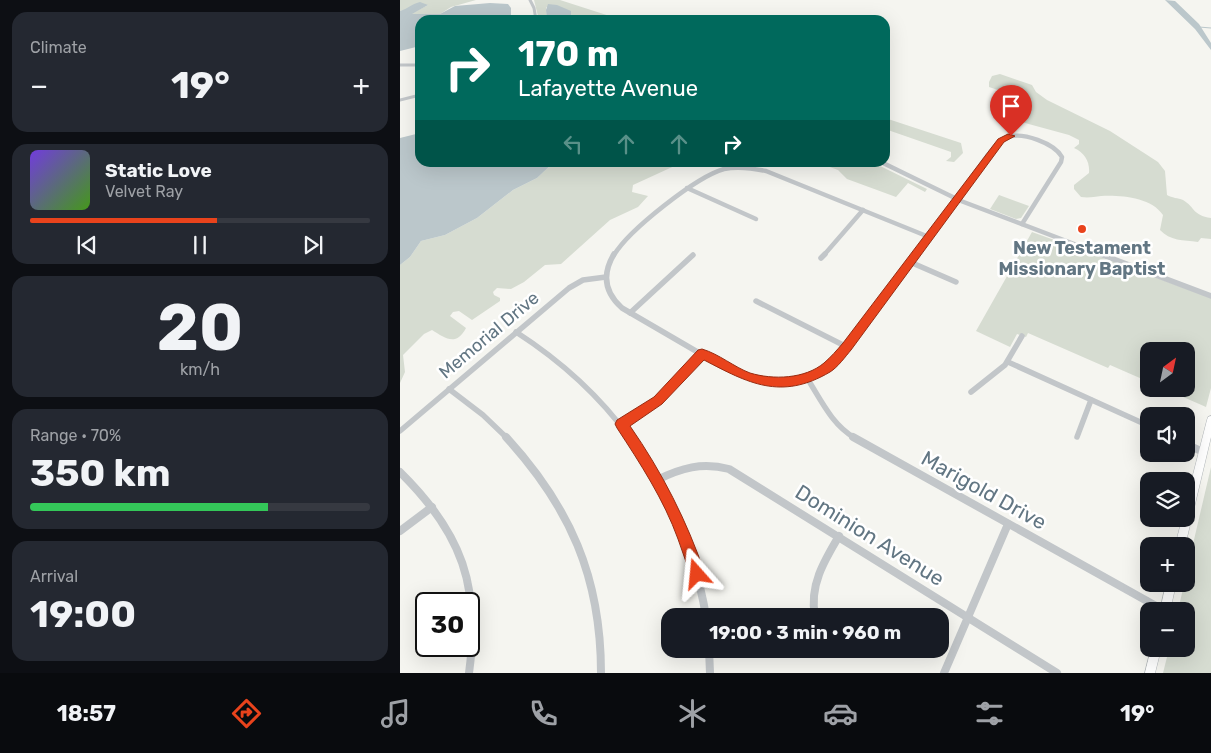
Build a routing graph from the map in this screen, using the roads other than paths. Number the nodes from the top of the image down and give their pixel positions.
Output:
1 (530, 0) edge
2 (535, 15) edge
3 (400, 65) edge
4 (415, 65) edge
5 (415, 96) edge
6 (400, 100) edge
7 (890, 166) edge
8 (726, 167) edge
9 (748, 167) edge
10 (687, 188) junction
11 (957, 200) junction
12 (863, 210) junction
13 (756, 219) dead end
14 (1022, 224) junction
15 (929, 237) junction
16 (693, 255) dead end
17 (820, 258) dead end
18 (910, 262) junction
19 (606, 277) junction
20 (956, 282) dead end
21 (1211, 296) edge
22 (756, 301) dead end
23 (630, 313) junction
24 (516, 332) junction
25 (1022, 336) dead end
26 (847, 346) junction
27 (702, 353) junction
28 (1008, 362) junction
29 (807, 378) junction
30 (449, 389) junction
31 (971, 392) dead end
32 (1091, 400) junction
33 (1211, 420) edge
34 (1140, 422) edge
35 (622, 424) junction
36 (400, 431) edge
37 (1076, 437) dead end
38 (1195, 448) edge
39 (1203, 452) junction
40 (400, 472) edge
41 (656, 480) junction
42 (432, 508) junction
43 (1008, 524) junction
44 (400, 531) edge
45 (839, 536) junction
46 (1182, 537) edge
47 (1149, 602) edge
48 (704, 608) edge
49 (813, 608) edge
50 (968, 617) junction
51 (1154, 657) edge
52 (709, 658) edge
53 (469, 673) edge
54 (601, 673) edge
55 (710, 673) edge
56 (944, 673) edge
57 (1057, 673) edge
58 (1150, 673) edge

1 - 2 street
3 - 4 street
5 - 6 street
7 - 11 street
8 - 10 street
9 - 12 street
10 - 13 street
10 - 19 street
11 - 14 street
11 - 14 street
11 - 15 street
12 - 15 street
12 - 17 street
14 - 21 street
15 - 18 street
16 - 23 street
18 - 20 street
18 - 26 street
19 - 23 street
19 - 24 street, Memorial Drive
22 - 26 street
23 - 27 street
24 - 30 street, Memorial Drive
24 - 35 street
25 - 28 street
26 - 29 street
27 - 29 street
27 - 35 street
28 - 31 street
28 - 32 street
29 - 43 street, Marigold Drive
30 - 36 street, Memorial Drive
30 - 54 street
32 - 34 street
32 - 37 street
33 - 39 main road
35 - 41 street
38 - 39 street
39 - 46 main road
40 - 42 street
41 - 45 street, Dominion Avenue
41 - 48 street
42 - 44 street
42 - 53 street
43 - 47 street, Marigold Drive
43 - 50 street
45 - 49 street
45 - 50 street, Dominion Avenue
50 - 56 street
50 - 57 street, Dominion Avenue
51 - 58 main road
52 - 55 street

